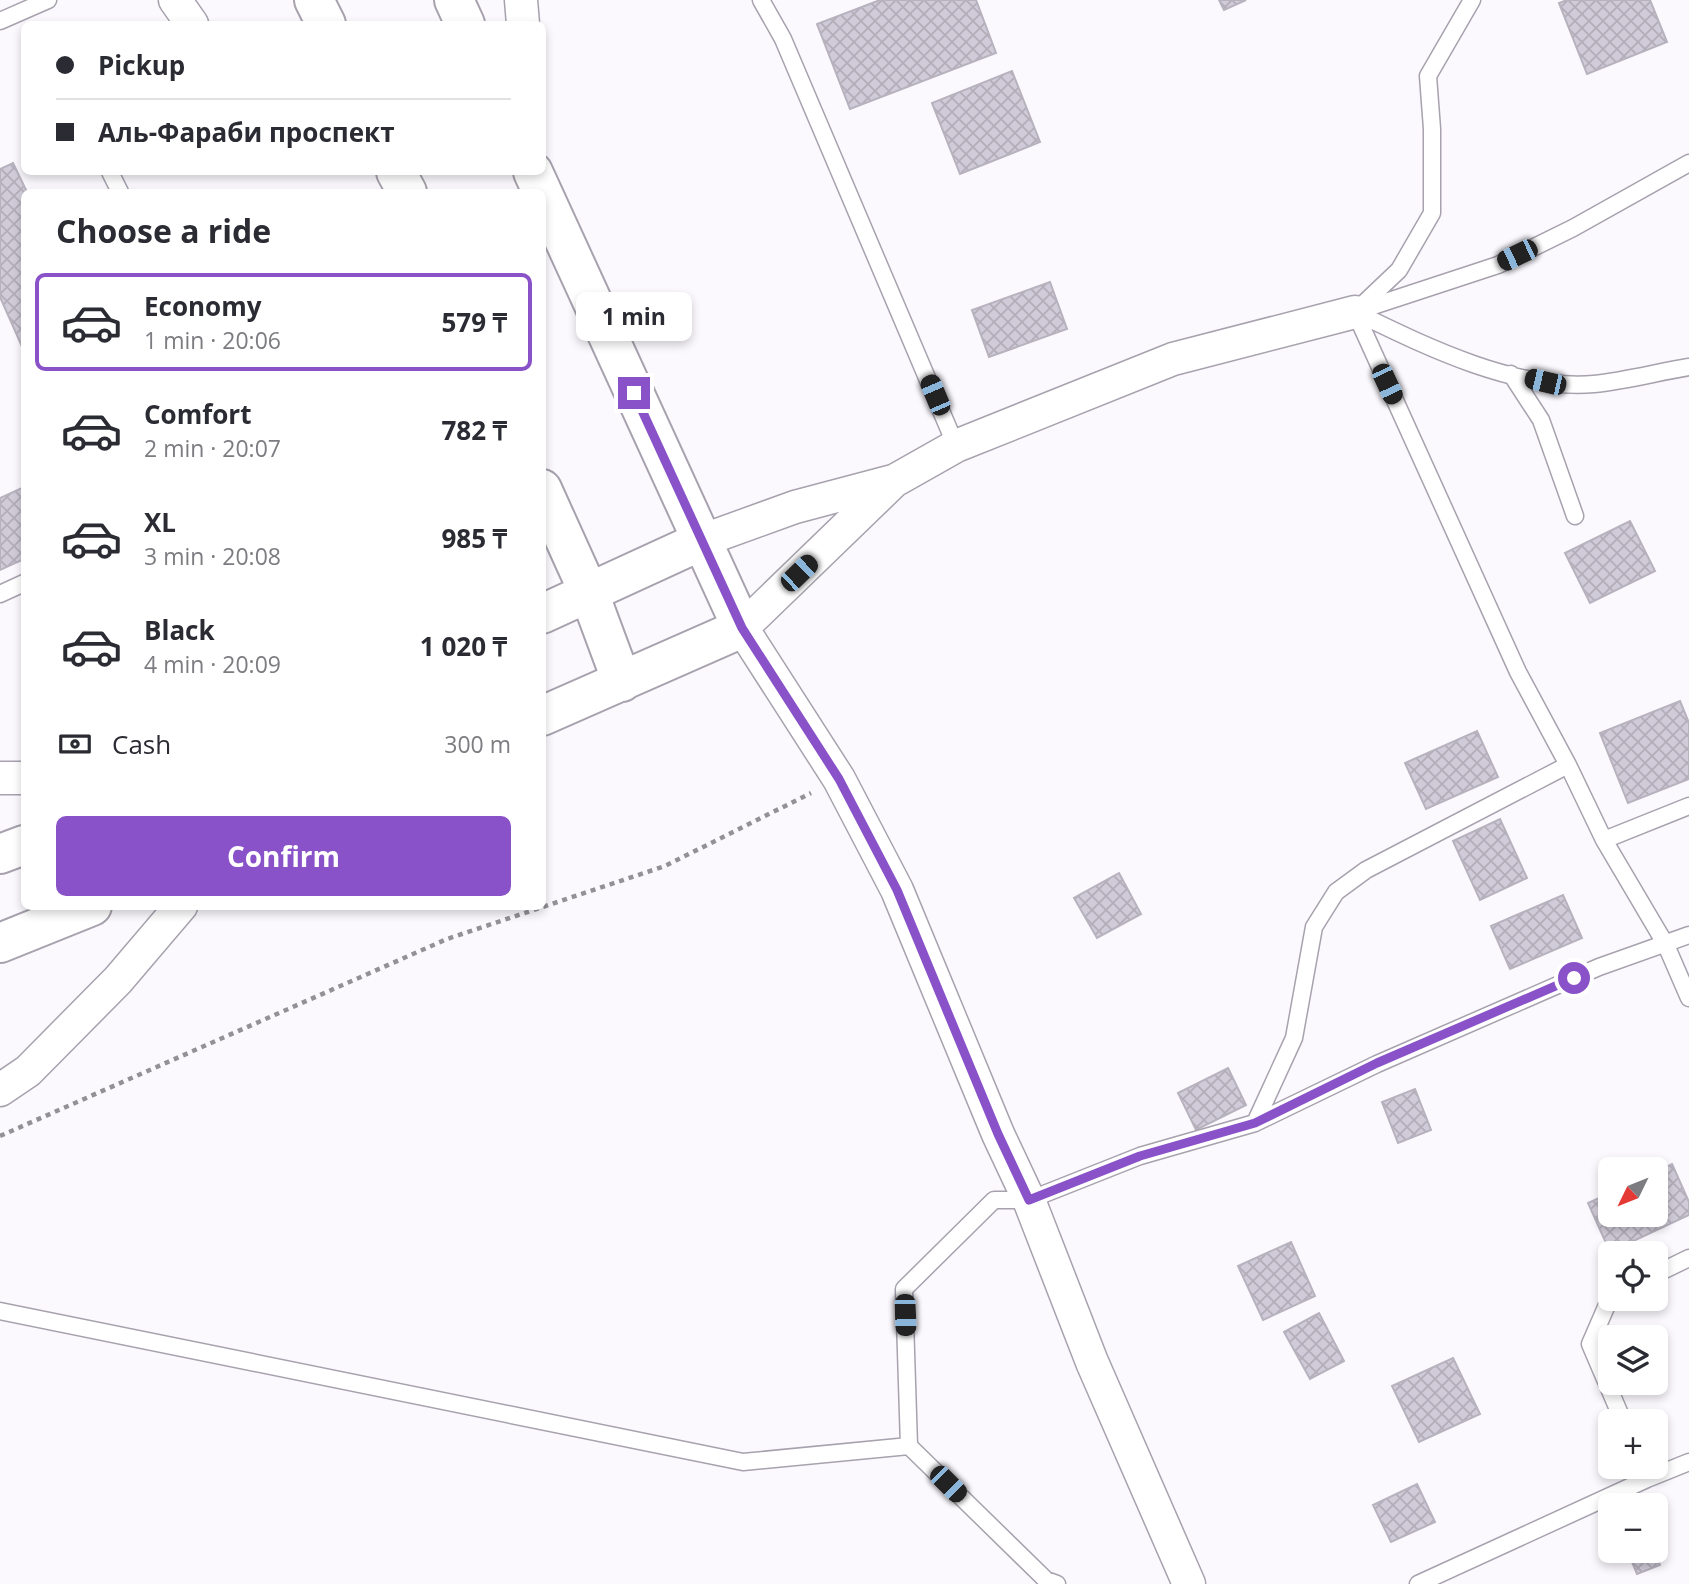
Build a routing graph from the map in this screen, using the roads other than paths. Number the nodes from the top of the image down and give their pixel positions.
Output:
1 (48, 0) edge
2 (174, 0) edge
3 (314, 0) edge
4 (454, 0) edge
5 (521, 0) edge
6 (761, 0) edge
7 (1472, 0) edge
8 (31, 17) edge
9 (0, 21) edge
10 (190, 21) edge
11 (324, 21) edge
12 (464, 21) edge
13 (523, 21) edge
14 (1689, 163) edge
15 (546, 201) edge
16 (1354, 312) junction
17 (1689, 367) edge
18 (1511, 374) junction
19 (956, 446) junction
20 (894, 481) junction
21 (546, 498) edge
22 (1575, 516) dead end
23 (701, 541) junction
24 (21, 584) edge
25 (0, 593) edge
26 (589, 593) junction
27 (546, 612) edge
28 (742, 628) junction
29 (622, 682) junction
30 (546, 714) edge
31 (1568, 765) junction
32 (0, 778) edge
33 (21, 778) edge
34 (1689, 806) edge
35 (1604, 840) junction
36 (21, 846) edge
37 (0, 855) edge
38 (82, 910) edge
39 (178, 910) edge
40 (1689, 935) edge
41 (0, 943) edge
42 (1666, 945) junction
43 (1689, 998) edge
44 (0, 1090) edge
45 (1255, 1123) junction
46 (1029, 1200) junction
47 (1689, 1258) edge
48 (1668, 1268) edge
49 (0, 1311) edge
50 (1604, 1311) edge
51 (1618, 1409) edge
52 (909, 1446) junction
53 (1689, 1462) edge
54 (1668, 1467) edge
55 (1632, 1479) edge
56 (1057, 1584) edge
57 (1189, 1584) edge
58 (1418, 1584) edge

1 - 8 lane
2 - 10 street
3 - 11 street
4 - 12 street
5 - 13 street
6 - 19 lane
7 - 16 lane
8 - 9 lane
14 - 16 lane
15 - 23 street
16 - 18 lane
16 - 19 street
16 - 31 lane
17 - 18 lane
18 - 22 lane
19 - 20 street
20 - 23 street
20 - 28 street
21 - 26 street
23 - 26 street
23 - 28 street
24 - 25 lane
26 - 27 street
26 - 29 street
28 - 29 street
28 - 46 street
29 - 30 street
31 - 35 lane
31 - 45 lane
32 - 33 street
34 - 35 lane
35 - 42 lane
36 - 37 street
38 - 41 street
39 - 44 street
40 - 42 lane
42 - 43 lane
42 - 45 lane
45 - 46 lane
46 - 52 lane
46 - 57 street
47 - 48 lane
49 - 52 lane
50 - 51 lane
52 - 56 lane
53 - 54 lane
55 - 58 lane

